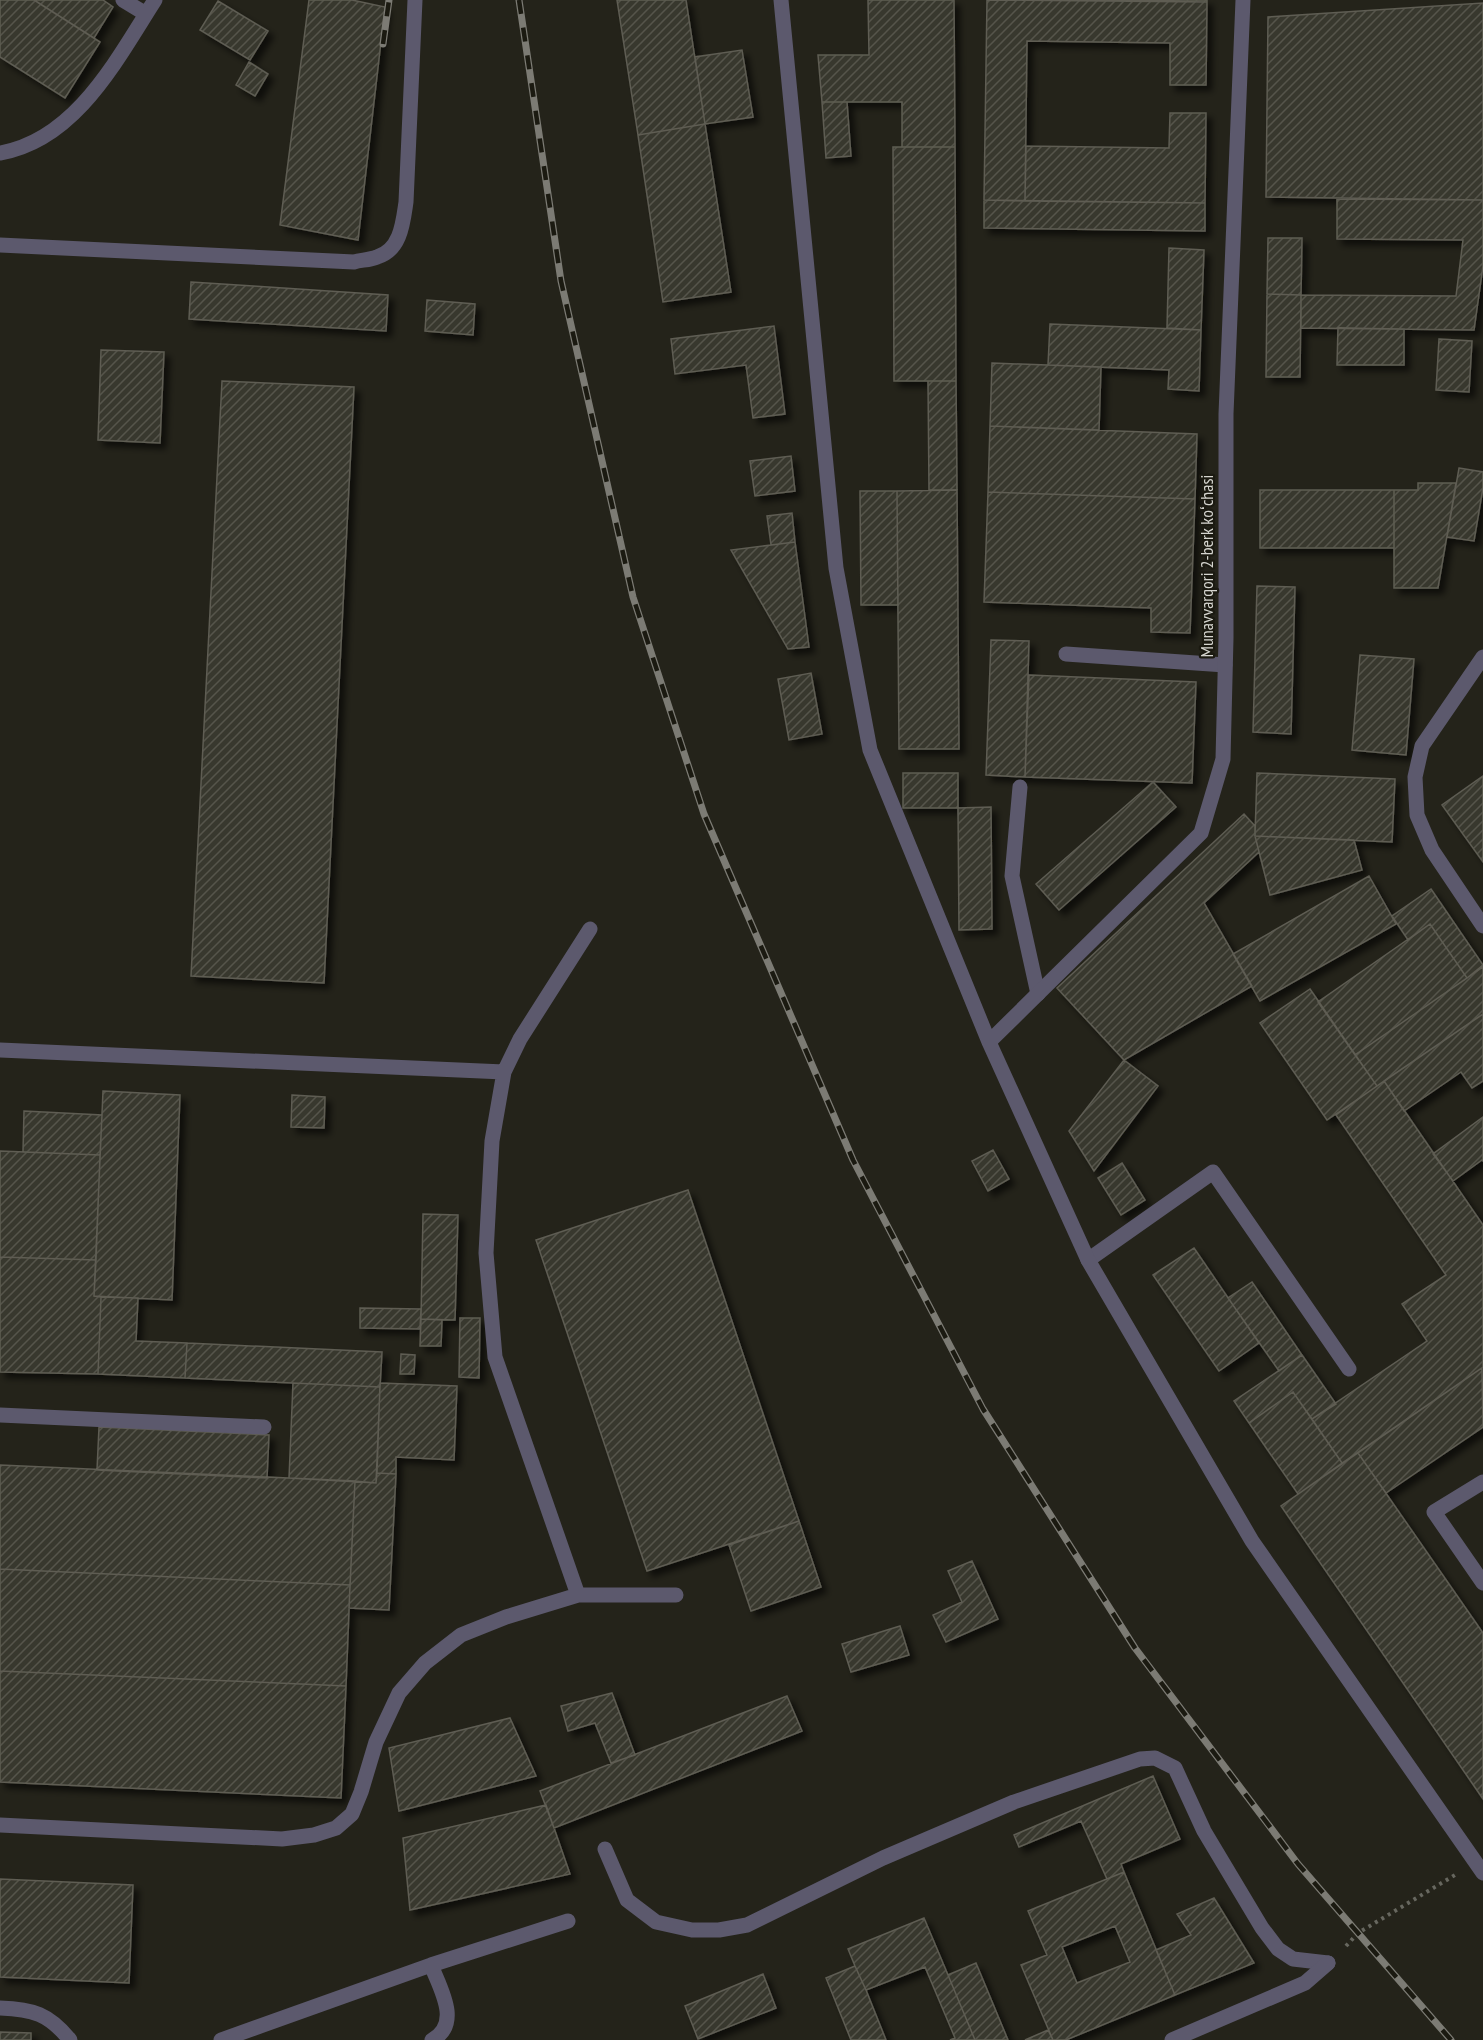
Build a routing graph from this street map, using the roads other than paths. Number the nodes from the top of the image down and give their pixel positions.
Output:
1 (123, 0) edge
2 (155, 0) edge
3 (415, 0) edge
4 (781, 0) edge
5 (1243, 0) edge
6 (146, 14) junction
7 (0, 153) edge
8 (0, 245) edge
9 (1066, 654) dead end
10 (1483, 657) edge
11 (1225, 665) junction
12 (1020, 786) dead end
13 (1483, 926) edge
14 (590, 929) dead end
15 (1038, 994) junction
16 (989, 1042) junction
17 (0, 1050) edge
18 (504, 1072) junction
19 (1088, 1260) junction
20 (1349, 1370) dead end
21 (0, 1415) edge
22 (264, 1427) dead end
23 (1483, 1482) edge
24 (1483, 1583) edge
25 (578, 1595) junction
26 (676, 1595) dead end
27 (0, 1825) edge
28 (605, 1849) dead end
29 (1480, 1868) edge
30 (568, 1921) dead end
31 (431, 1965) junction
32 (0, 2008) edge
33 (70, 2040) edge
34 (221, 2040) edge
35 (432, 2040) edge
36 (1172, 2040) edge

1 - 6 street
2 - 6 street
3 - 8 street
4 - 16 street
5 - 11 street, Munavvarqori 2-berk koʻchasi
6 - 7 street
9 - 11 street
10 - 13 street
11 - 15 street, Munavvarqori 2-berk koʻchasi
12 - 15 street
14 - 18 street
15 - 16 street, Munavvarqori 2-berk koʻchasi
16 - 19 street
17 - 18 street
18 - 25 street
19 - 20 street
19 - 29 street
21 - 22 street
23 - 24 street
25 - 26 street
25 - 27 street
28 - 36 street
30 - 31 street
31 - 34 street
31 - 35 street
32 - 33 street

